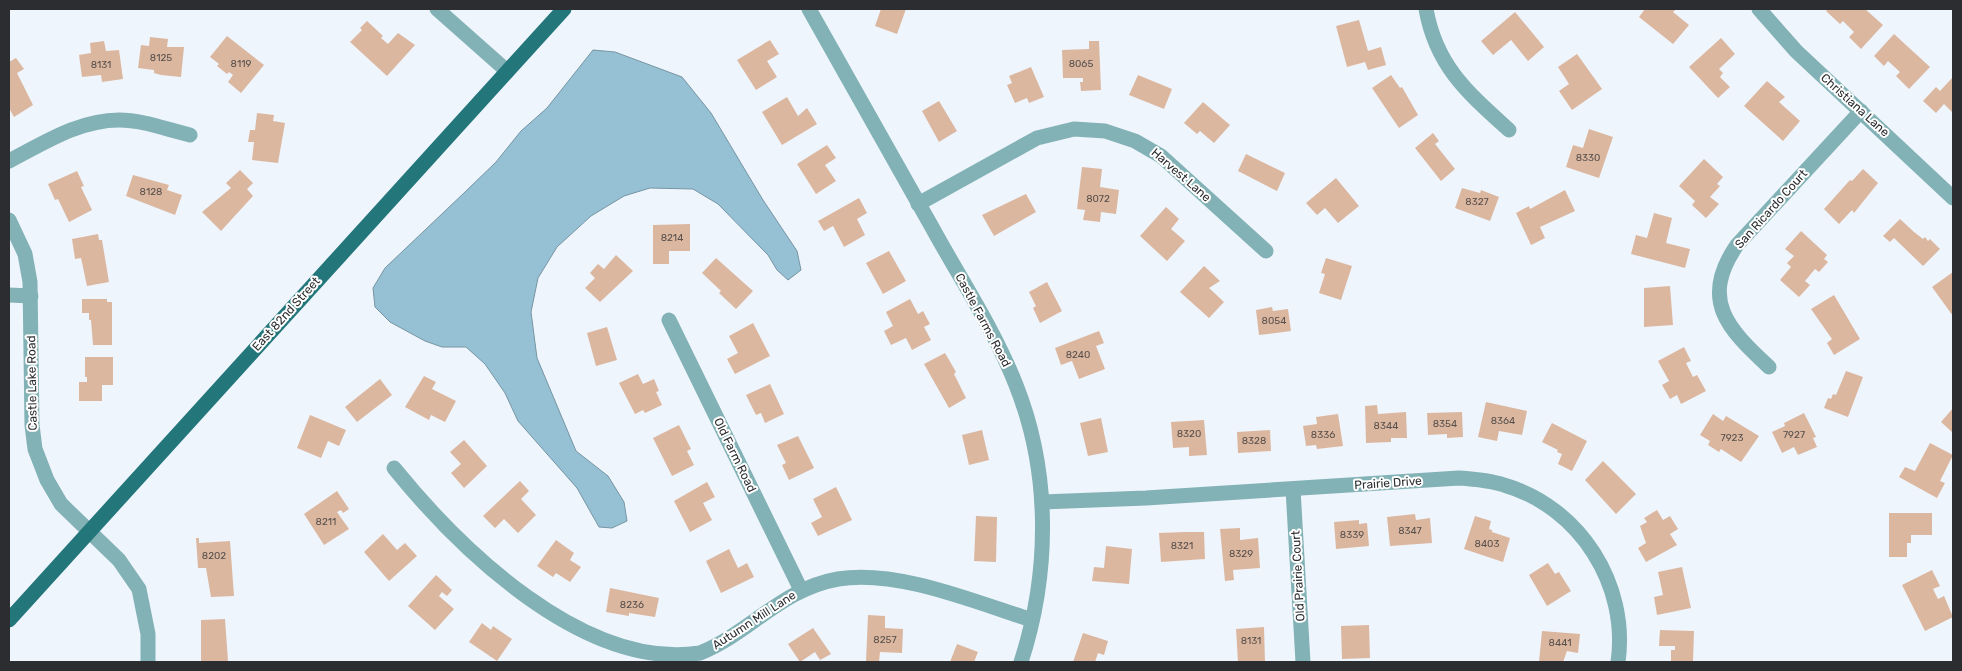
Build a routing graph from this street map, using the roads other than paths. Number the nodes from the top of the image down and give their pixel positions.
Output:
1 (437, 9) edge
2 (564, 9) edge
3 (809, 9) edge
4 (1426, 9) edge
5 (1759, 9) edge
6 (507, 71) junction
7 (1861, 111) junction
8 (1509, 130) dead end
9 (190, 135) dead end
10 (9, 161) edge
11 (1953, 198) edge
12 (918, 204) junction
13 (9, 220) edge
14 (1266, 251) dead end
15 (9, 295) edge
16 (31, 296) junction
17 (669, 320) dead end
18 (1769, 367) dead end
19 (394, 468) dead end
20 (1293, 489) junction
21 (1042, 502) junction
22 (89, 532) junction
23 (801, 590) junction
24 (9, 620) edge
25 (1032, 620) junction
26 (148, 662) edge
27 (658, 662) edge
28 (1021, 662) edge
29 (1303, 662) edge
30 (1618, 662) edge

1 - 6 street
2 - 6 main road, East 82nd Street
3 - 12 street, Castle Farms Road
4 - 8 street
5 - 7 street, Christiana Lane
6 - 22 main road, East 82nd Street
7 - 11 street, Christiana Lane
7 - 18 street, San Ricardo Court
9 - 10 street
12 - 14 street, Harvest Lane
12 - 21 street, Castle Farms Road
13 - 16 street, Castle Lake Road
15 - 16 street
16 - 22 street, Castle Lake Road
17 - 23 street, Old Farm Road
19 - 27 street, Autumn Mill Lane
20 - 21 street, Prairie Drive
20 - 29 street, Old Prairie Court
20 - 30 street, Prairie Drive
21 - 25 street, Castle Farms Road
22 - 24 main road, East 82nd Street
22 - 26 street, Castle Lake Road
23 - 25 street, Autumn Mill Lane
23 - 27 street, Autumn Mill Lane
25 - 28 street, Castle Farms Road

